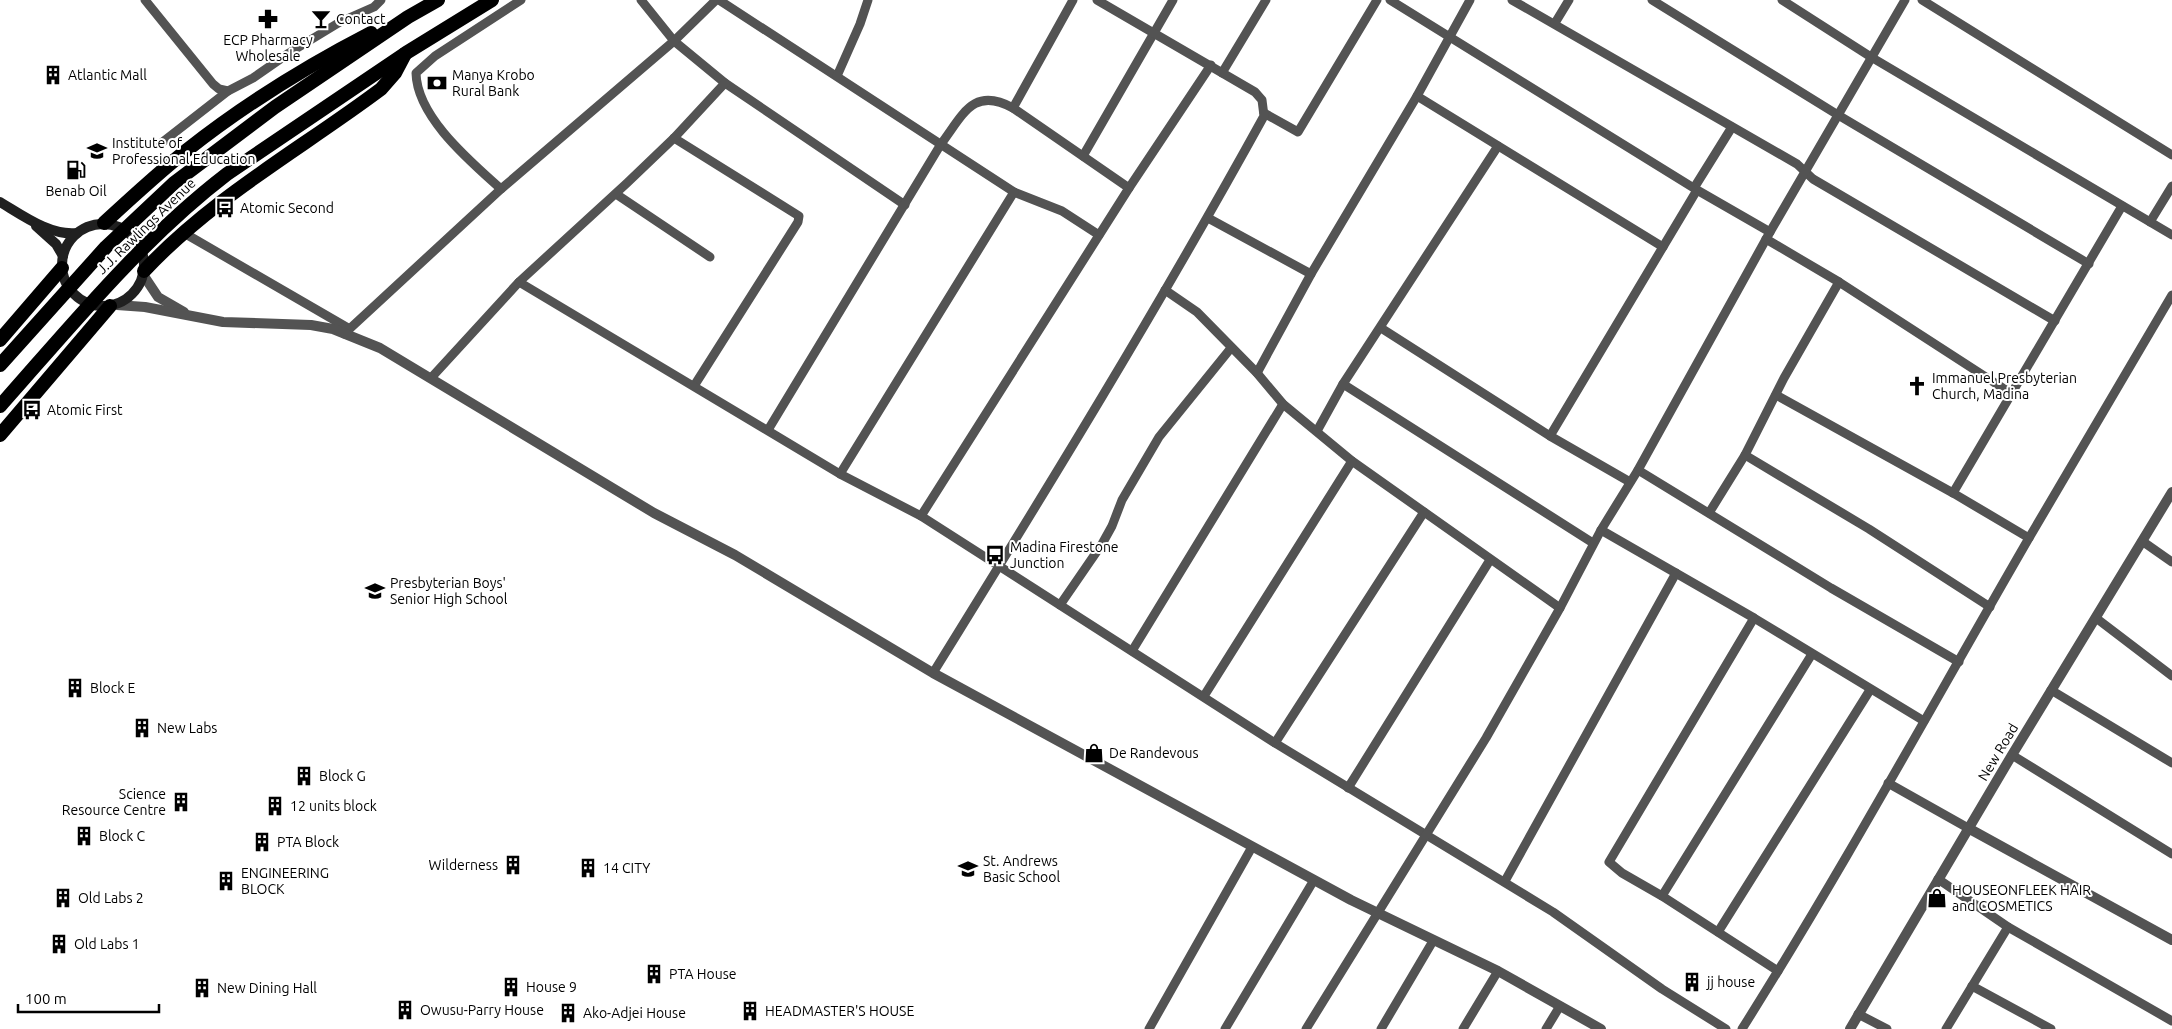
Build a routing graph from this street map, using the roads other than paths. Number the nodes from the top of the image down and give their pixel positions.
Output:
1 (145, 0) edge
2 (381, 0) edge
3 (438, 0) edge
4 (492, 0) edge
5 (521, 0) edge
6 (641, 0) edge
7 (717, 0) edge
8 (868, 0) edge
9 (1073, 0) edge
10 (1097, 0) edge
11 (1173, 0) edge
12 (1266, 0) edge
13 (1377, 0) edge
14 (1390, 0) edge
15 (1470, 0) edge
16 (1512, 0) edge
17 (1569, 0) edge
18 (1652, 0) edge
19 (1782, 0) edge
20 (1800, 0) edge
21 (1905, 0) edge
22 (1922, 0) edge
23 (1795, 8) junction
24 (408, 17) junction
25 (1555, 23) junction
26 (1155, 34) junction
27 (1448, 38) junction
28 (674, 41) junction
29 (406, 53) junction
30 (1871, 57) junction
31 (1211, 65) junction
32 (1222, 73) junction
33 (837, 76) junction
34 (725, 83) junction
35 (228, 91) junction
36 (1417, 96) junction
37 (1013, 108) junction
38 (1264, 113) junction
39 (1838, 115) junction
40 (1732, 127) junction
41 (674, 138) junction
42 (160, 144) dead end
43 (941, 144) junction
44 (1498, 146) junction
45 (2172, 155) edge
46 (1083, 156) junction
47 (1805, 171) junction
48 (2172, 186) edge
49 (1129, 188) junction
50 (501, 189) junction
51 (1695, 189) junction
52 (1014, 192) junction
53 (616, 194) junction
54 (0, 202) edge
55 (905, 205) junction
56 (2122, 206) junction
57 (1208, 218) junction
58 (30, 220) junction
59 (2150, 222) junction
60 (104, 223) junction
61 (77, 233) junction
62 (184, 233) junction
63 (1099, 235) junction
64 (1768, 235) junction
65 (2172, 235) edge
66 (1663, 247) junction
67 (710, 257) dead end
68 (63, 262) junction
69 (2089, 264) junction
70 (144, 273) junction
71 (1311, 274) junction
72 (519, 282) junction
73 (1839, 282) junction
74 (1165, 290) junction
75 (2172, 295) edge
76 (113, 306) junction
77 (197, 318) junction
78 (2055, 321) junction
79 (1381, 328) junction
80 (346, 331) junction
81 (0, 340) edge
82 (1231, 348) junction
83 (0, 366) edge
84 (1257, 373) junction
85 (431, 378) junction
86 (1343, 384) junction
87 (694, 386) junction
88 (1776, 394) junction
89 (2012, 394) junction
90 (1283, 404) junction
91 (0, 406) edge
92 (768, 430) junction
93 (1317, 431) junction
94 (0, 435) edge
95 (1550, 436) junction
96 (1745, 455) junction
97 (1352, 461) junction
98 (1638, 470) junction
99 (840, 474) junction
100 (1630, 482) junction
101 (2172, 492) edge
102 (1953, 493) junction
103 (1424, 512) junction
104 (1710, 513) junction
105 (921, 516) junction
106 (1601, 530) junction
107 (2029, 538) junction
108 (2142, 541) junction
109 (1594, 542) junction
110 (1490, 560) junction
111 (2172, 562) edge
112 (1000, 565) junction
113 (1676, 573) junction
114 (1060, 605) junction
115 (1990, 607) junction
116 (1560, 608) junction
117 (1754, 618) junction
118 (2096, 618) junction
119 (1132, 652) junction
120 (1812, 654) junction
121 (1959, 662) junction
122 (933, 673) junction
123 (2172, 676) edge
124 (1870, 690) junction
125 (2051, 690) junction
126 (1204, 696) junction
127 (1924, 721) junction
128 (1274, 743) junction
129 (2012, 755) junction
130 (2172, 763) edge
131 (1888, 783) junction
132 (1348, 788) junction
133 (1968, 828) junction
134 (1427, 834) junction
135 (1252, 847) junction
136 (2172, 854) edge
137 (1938, 879) junction
138 (1314, 880) junction
139 (1505, 881) junction
140 (1662, 896) junction
141 (1376, 913) junction
142 (2008, 927) junction
143 (1718, 932) junction
144 (2172, 940) edge
145 (1433, 941) junction
146 (1498, 971) junction
147 (1778, 972) junction
148 (1972, 986) junction
149 (1560, 1006) junction
150 (1858, 1014) junction
151 (2172, 1020) edge
152 (1153, 1027) edge
153 (1225, 1029) edge
154 (1306, 1029) edge
155 (1381, 1029) edge
156 (1463, 1029) edge
157 (1546, 1029) edge
158 (1602, 1029) edge
159 (1726, 1029) edge
160 (1742, 1029) edge
161 (1850, 1029) edge
162 (1887, 1029) edge
163 (1946, 1029) edge
164 (2052, 1029) edge

1 - 35 street
2 - 35 street
3 - 24 highway, J.J. Rawlings Avenue
4 - 29 highway, J.J. Rawlings Avenue
5 - 50 street
6 - 28 street
7 - 28 street
7 - 33 street
8 - 33 street
9 - 37 street
10 - 26 street
11 - 26 street
12 - 32 street
13 - 38 street
14 - 27 street
15 - 27 street
16 - 25 street
17 - 25 street
18 - 39 street
19 - 23 street
20 - 23 street
21 - 30 street
22 - 45 street
23 - 30 street
24 - 60 highway
24 - 83 highway, J.J. Rawlings Avenue
25 - 40 street
26 - 31 street
26 - 46 street
27 - 36 street
27 - 51 street
28 - 34 street
28 - 50 street
29 - 62 highway
29 - 91 highway, J.J. Rawlings Avenue
30 - 39 street
30 - 56 street
31 - 32 street
31 - 49 street
32 - 38 street
33 - 43 street
34 - 41 street
34 - 55 street
35 - 42 street
36 - 44 street
36 - 71 street
37 - 43 street
37 - 46 street
38 - 57 street
39 - 47 street
39 - 69 street
40 - 47 street
40 - 51 street
41 - 53 street
41 - 87 street
43 - 52 street
43 - 55 street
44 - 66 street
44 - 79 street
46 - 49 street
47 - 64 street
47 - 78 street
48 - 59 street
49 - 63 street
50 - 80 street
51 - 64 street
51 - 66 street
52 - 63 street
52 - 99 street
53 - 67 street
53 - 72 street
54 - 58 main road
55 - 92 street
56 - 59 street
56 - 69 street
57 - 71 street
57 - 74 street
58 - 61 main road
58 - 68 main road
59 - 65 street
60 - 61 main road
60 - 70 main road
61 - 68 main road
62 - 70 highway
62 - 80 street
63 - 105 street
64 - 73 street
64 - 98 street
66 - 95 street
68 - 76 main road
68 - 81 highway
69 - 78 street
70 - 76 main road
70 - 77 street
71 - 84 street
72 - 85 street
72 - 87 street
73 - 88 street
73 - 89 street
74 - 82 street
74 - 112 street
75 - 107 street
76 - 77 street
76 - 94 highway
77 - 80 street
78 - 89 street
79 - 86 street
79 - 95 street
80 - 85 street
82 - 84 street
82 - 114 street
84 - 90 street
85 - 122 street
86 - 93 street
86 - 109 street
87 - 92 street
88 - 96 street
88 - 102 street
89 - 102 street
90 - 93 street
90 - 119 street
92 - 99 street
93 - 97 street
95 - 100 street
96 - 104 street
96 - 115 street
97 - 103 street
97 - 126 street
98 - 100 street
98 - 104 street
99 - 105 street
100 - 106 street
101 - 108 street, New Road
102 - 107 street
103 - 110 street
103 - 128 street
104 - 121 street
105 - 112 street
106 - 109 street
106 - 113 street
107 - 115 street
108 - 111 street
108 - 118 street, New Road
109 - 116 street
110 - 116 street
110 - 132 street
112 - 114 street
112 - 122 street
113 - 117 street
113 - 139 street
114 - 119 street
115 - 121 street
116 - 134 street
117 - 120 street
117 - 140 street
118 - 123 street
118 - 125 street, New Road
119 - 126 street
120 - 124 street
120 - 140 street
121 - 127 street
122 - 135 street
124 - 127 street
124 - 143 street
125 - 129 street, New Road
125 - 130 street
126 - 128 street
127 - 131 street
128 - 132 street
129 - 133 street, New Road
129 - 136 street
131 - 133 street
131 - 147 street
132 - 134 street
133 - 137 street, New Road
133 - 144 street
134 - 139 street
134 - 141 street
135 - 138 street
135 - 152 street
137 - 142 street
137 - 150 street, New Road
138 - 141 street
138 - 153 street
139 - 159 street
140 - 143 street
141 - 145 street
141 - 154 street
142 - 148 street
142 - 151 street
143 - 147 street
145 - 146 street
145 - 155 street
146 - 149 street
146 - 156 street
147 - 160 street
148 - 163 street
148 - 164 street
149 - 157 street
149 - 158 street
150 - 161 street, New Road
150 - 162 street

